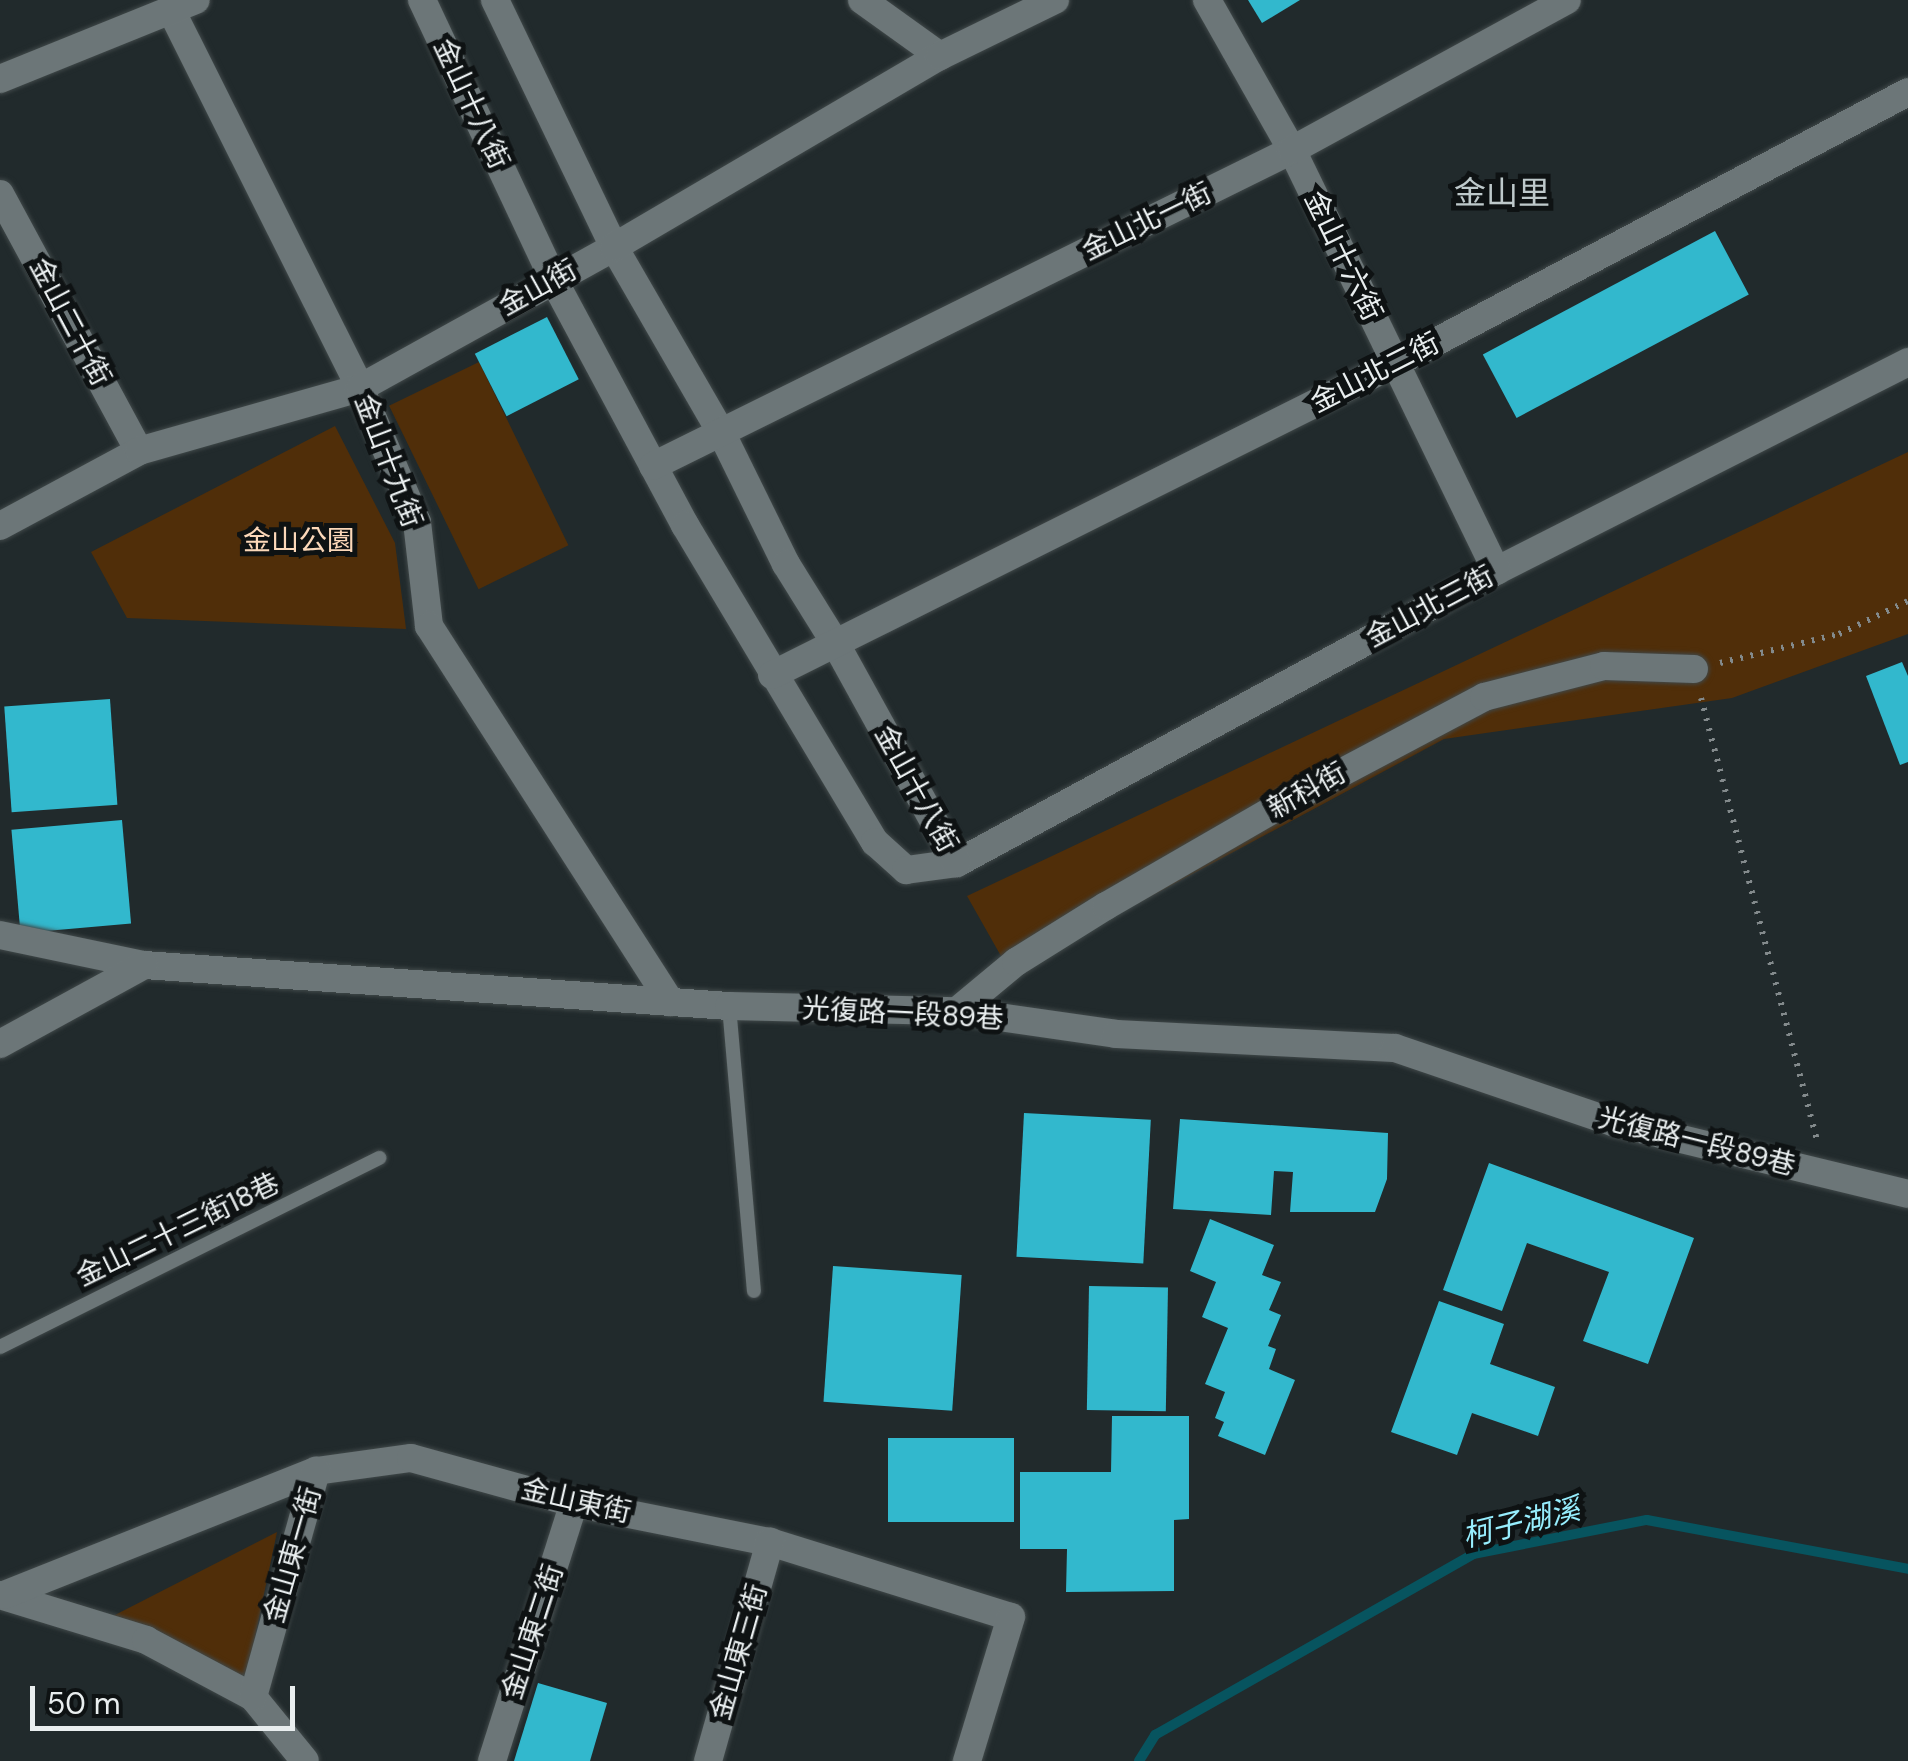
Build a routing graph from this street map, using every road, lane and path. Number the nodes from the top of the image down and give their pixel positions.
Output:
1 (422, 0) edge
2 (495, 0) edge
3 (862, 0) edge
4 (1055, 0) edge
5 (1207, 0) edge
6 (1566, 0) edge
7 (184, 6) edge
8 (940, 56) junction
9 (0, 79) edge
10 (1908, 92) edge
11 (1292, 150) junction
12 (0, 194) edge
13 (614, 246) junction
14 (553, 279) junction
15 (1908, 362) edge
16 (1396, 363) junction
17 (360, 388) junction
18 (721, 432) junction
19 (139, 451) junction
20 (653, 466) junction
21 (0, 526) edge
22 (1496, 571) junction
23 (1908, 601) edge
24 (837, 646) junction
25 (1694, 669) junction
26 (772, 674) junction
27 (957, 863) junction
28 (0, 935) edge
29 (144, 965) junction
30 (670, 1002) junction
31 (729, 1006) junction
32 (957, 1011) junction
33 (0, 1044) edge
34 (379, 1158) dead end
35 (1826, 1174) junction
36 (1908, 1194) edge
37 (754, 1291) dead end
38 (0, 1347) edge
39 (316, 1472) junction
40 (574, 1503) junction
41 (770, 1542) junction
42 (2, 1595) edge
43 (254, 1697) junction
44 (305, 1761) edge
45 (492, 1761) edge
46 (708, 1761) edge
47 (967, 1761) edge

1 - 14 street, 金山十八街
2 - 13 street, 金山十八街
3 - 8 street
4 - 8 street, 金山街
5 - 11 street, 金山十六街
6 - 11 street, 金山北一街
7 - 9 street
7 - 17 street, 金山十九街
8 - 13 street, 金山街
10 - 16 street, 金山北二街
11 - 16 street, 金山十六街
11 - 18 street, 金山北一街
12 - 19 street, 金山二十街
13 - 14 street, 金山街
13 - 18 street, 金山十八街
14 - 17 street, 金山街
14 - 20 street, 金山十八街
15 - 22 street, 金山北三街
16 - 22 street, 金山十六街
16 - 24 street, 金山北二街
17 - 19 street, 金山街
17 - 30 street, 金山十九街
18 - 20 street, 金山北一街
18 - 24 street, 金山十八街
19 - 21 street, 金山街
20 - 26 street, 金山十八街
22 - 27 street, 金山北三街
23 - 25 path
24 - 26 street, 金山北二街
24 - 27 street, 金山十八街
25 - 32 street, 新科街
25 - 35 path
26 - 27 street, 金山十八街
28 - 29 street, 光復路一段89巷
29 - 30 street, 光復路一段89巷
29 - 33 street
30 - 31 street, 光復路一段89巷
31 - 32 street, 光復路一段89巷
31 - 37 lane
32 - 35 street, 光復路一段89巷
34 - 38 lane, 金山二十三街18巷
35 - 36 street, 光復路一段89巷
39 - 40 street, 金山東街
39 - 42 street, 金山東街
39 - 43 street, 金山東一街
40 - 41 street, 金山東街
40 - 45 street, 金山東二街
41 - 46 street, 金山東三街
41 - 47 street, 金山東街
42 - 43 street, 金山東街
43 - 44 street, 金山東街

